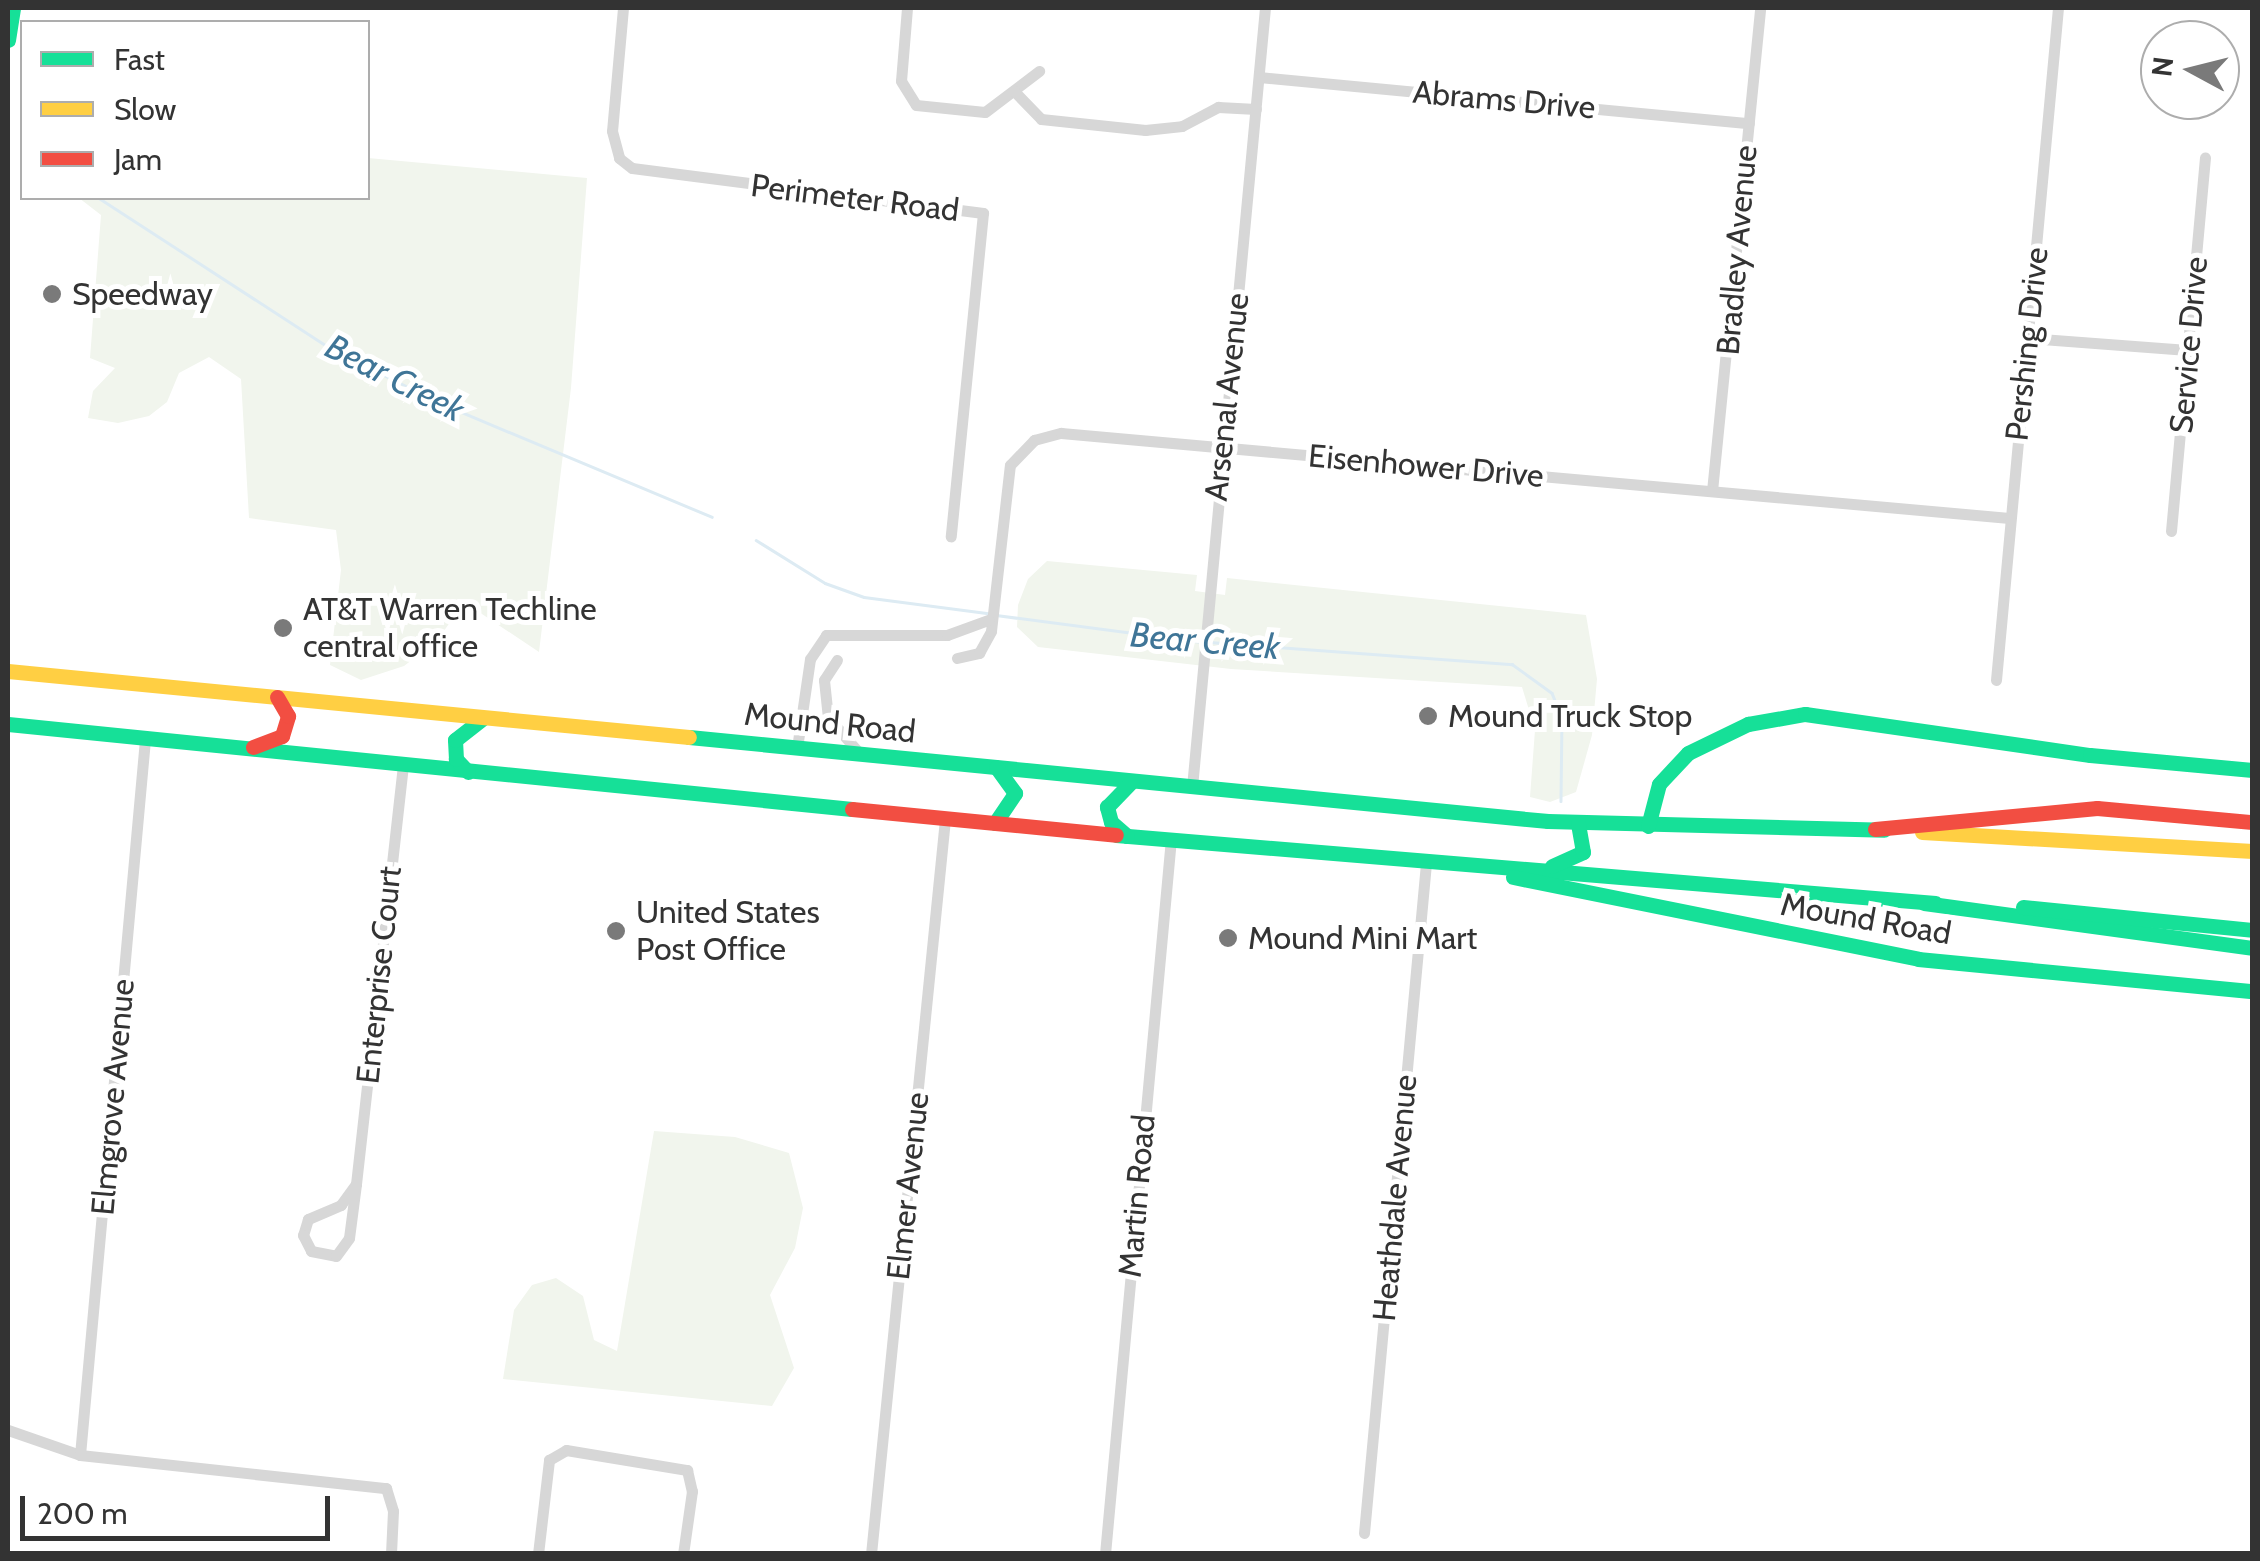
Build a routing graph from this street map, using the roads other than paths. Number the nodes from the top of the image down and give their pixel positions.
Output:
1 (14, 8) edge
2 (623, 8) edge
3 (908, 8) edge
4 (1265, 8) edge
5 (1760, 8) edge
6 (2058, 8) edge
7 (8, 40) edge
8 (1039, 71) dead end
9 (1259, 78) junction
10 (1014, 91) junction
11 (1256, 109) junction
12 (1749, 123) junction
13 (2206, 158) dead end
14 (2027, 338) junction
15 (2188, 350) junction
16 (1223, 447) junction
17 (1712, 491) junction
18 (2009, 518) junction
19 (2172, 532) dead end
20 (951, 536) dead end
21 (988, 620) junction
22 (957, 658) dead end
23 (837, 660) dead end
24 (8, 670) edge
25 (1996, 680) dead end
26 (277, 697) junction
27 (484, 718) junction
28 (8, 724) edge
29 (146, 740) junction
30 (797, 748) junction
31 (239, 750) junction
32 (860, 754) junction
33 (403, 766) junction
34 (996, 767) junction
35 (2252, 770) edge
36 (468, 772) junction
37 (1132, 780) junction
38 (1192, 787) junction
39 (945, 819) junction
40 (995, 822) junction
41 (2252, 822) edge
42 (1578, 823) junction
43 (1648, 826) junction
44 (1874, 829) junction
45 (1128, 836) junction
46 (1170, 839) junction
47 (2252, 851) edge
48 (1426, 864) junction
49 (1475, 867) junction
50 (1508, 870) junction
51 (1924, 903) junction
52 (2252, 930) edge
53 (2252, 948) edge
54 (2252, 991) edge
55 (356, 1184) junction
56 (8, 1430) edge
57 (80, 1455) junction
58 (1364, 1533) dead end
59 (391, 1554) edge
60 (538, 1554) edge
61 (683, 1554) edge
62 (871, 1554) edge
63 (1105, 1554) edge

1 - 7 main road
2 - 20 street, Perimeter Road
3 - 10 street
4 - 9 street, Arsenal Avenue
5 - 12 street, Bradley Avenue
6 - 14 street, Pershing Drive
8 - 10 street
9 - 11 street, Arsenal Avenue
9 - 12 street, Abrams Drive
10 - 11 street
11 - 16 street, Arsenal Avenue
12 - 17 street, Bradley Avenue
13 - 15 street, Service Drive
14 - 15 street
14 - 18 street, Pershing Drive
15 - 19 street, Service Drive
16 - 17 street, Eisenhower Drive
16 - 21 street, Eisenhower Drive
16 - 38 street, Arsenal Avenue
17 - 18 street, Eisenhower Drive
18 - 25 street, Pershing Drive
21 - 22 street, Eisenhower Drive
21 - 30 street
23 - 32 street
24 - 26 main road, Mound Road
26 - 27 main road, Mound Road
26 - 31 main road
27 - 30 main road, Mound Road
27 - 36 main road
28 - 29 main road, Mound Road
29 - 31 main road, Mound Road
29 - 57 street, Elmgrove Avenue
30 - 32 main road, Mound Road
31 - 33 main road, Mound Road
32 - 34 main road, Mound Road
33 - 36 main road, Mound Road
33 - 55 street, Enterprise Court
34 - 37 main road, Mound Road
34 - 40 main road
35 - 43 main road
36 - 39 main road, Mound Road
37 - 38 main road, Mound Road
37 - 45 main road
38 - 42 main road, Mound Road
39 - 40 main road, Mound Road
39 - 62 street, Elmer Avenue
40 - 45 main road, Mound Road
41 - 44 main road
42 - 43 main road, Mound Road
42 - 50 main road
43 - 44 main road, Mound Road
44 - 47 main road, Mound Road
45 - 46 main road, Mound Road
46 - 48 main road, Mound Road
46 - 63 street, Martin Road
48 - 49 main road, Mound Road
48 - 58 street, Heathdale Avenue
49 - 50 main road, Mound Road
49 - 54 main road, Mound Road
50 - 51 main road, Mound Road
51 - 52 main road, Mound Road
51 - 53 main road
55 - 55 street, Enterprise Court
56 - 57 street
57 - 59 street
60 - 61 street

